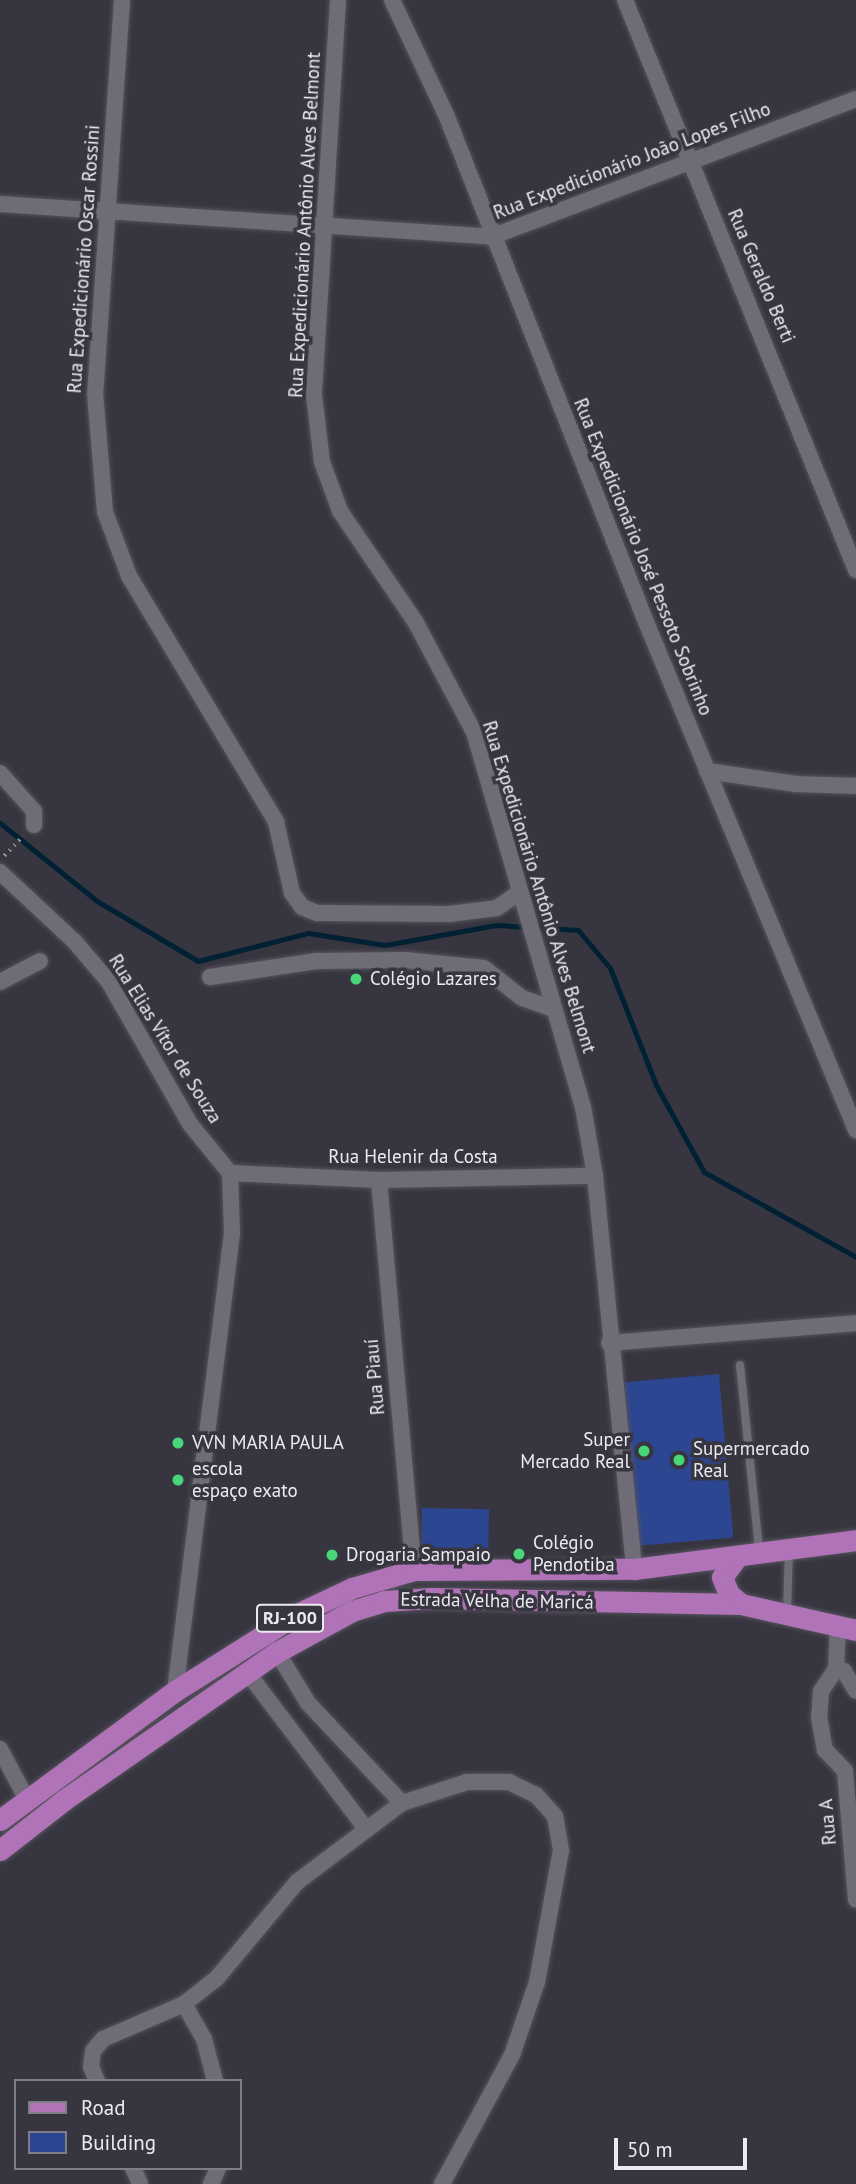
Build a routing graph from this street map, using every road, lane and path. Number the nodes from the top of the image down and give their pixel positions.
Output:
1 (122, 0) edge
2 (338, 0) edge
3 (392, 0) edge
4 (625, 0) edge
5 (856, 99) edge
6 (691, 161) junction
7 (0, 204) edge
8 (108, 212) junction
9 (325, 226) junction
10 (491, 237) junction
11 (856, 570) edge
12 (707, 771) junction
13 (0, 773) edge
14 (856, 786) edge
15 (34, 825) joint
16 (0, 859) edge
17 (0, 872) edge
18 (521, 896) junction
19 (40, 961) dead end
20 (210, 977) dead end
21 (0, 982) edge
22 (554, 1009) junction
23 (856, 1130) edge
24 (230, 1173) junction
25 (595, 1176) junction
26 (379, 1180) junction
27 (856, 1323) edge
28 (609, 1343) junction
29 (740, 1365) dead end
30 (856, 1540) edge
31 (789, 1549) junction
32 (748, 1554) junction
33 (634, 1569) junction
34 (414, 1570) junction
35 (741, 1604) junction
36 (787, 1612) junction
37 (847, 1628) edge
38 (277, 1652) junction
39 (836, 1669) junction
40 (247, 1672) junction
41 (175, 1691) junction
42 (856, 1691) edge
43 (0, 1749) edge
44 (851, 1775) edge
45 (26, 1798) junction
46 (402, 1803) junction
47 (0, 1820) edge
48 (367, 1830) junction
49 (0, 1850) edge
50 (856, 1900) edge
51 (184, 2004) junction
52 (96, 2079) edge
53 (214, 2079) edge
54 (442, 2184) edge

1 - 8 street, Rua Expedicionário Oscar Rossini
2 - 9 street, Rua Expedicionário Antônio Alves Belmont
3 - 10 street, Rua Expedicionário José Pessoto Sobrinho
4 - 6 street, Rua Geraldo Berti
5 - 6 street, Rua Expedicionário João Lopes Filho
6 - 10 street, Rua Expedicionário João Lopes Filho
6 - 11 street, Rua Geraldo Berti
7 - 8 street, Rua Expedicionário João Lopes Filho
8 - 9 street, Rua Expedicionário João Lopes Filho
8 - 18 street, Rua Expedicionário Oscar Rossini
9 - 10 street, Rua Expedicionário João Lopes Filho
9 - 18 street, Rua Expedicionário Antônio Alves Belmont
10 - 12 street, Rua Expedicionário José Pessoto Sobrinho
12 - 14 street
12 - 23 street, Rua Expedicionário José Pessoto Sobrinho
13 - 15 street
15 - 16 path
17 - 24 street, Rua Elias Vítor de Souza
18 - 22 street, Rua Expedicionário Antônio Alves Belmont
19 - 21 street
20 - 22 street
22 - 25 street, Rua Expedicionário Antônio Alves Belmont
24 - 26 street, Rua Helenir da Costa
24 - 41 street
25 - 26 street, Rua Helenir da Costa
25 - 28 street, Rua Expedicionário Antônio Alves Belmont
26 - 34 street, Rua Piauí
27 - 28 street
28 - 33 street, Rua Expedicionário Antônio Alves Belmont
29 - 32 lane
30 - 31 main road, Estrada Velha de Maricá / RJ-100
31 - 32 main road, Estrada Velha de Maricá / RJ-100
31 - 36 lane
32 - 33 main road, Estrada Velha de Maricá / RJ-100
32 - 35 main road
33 - 34 main road, Estrada Velha de Maricá / RJ-100
34 - 41 main road, Estrada Velha de Maricá / RJ-100
35 - 36 main road, Estrada Velha de Maricá / RJ-100
35 - 38 main road, Estrada Velha de Maricá / RJ-100
36 - 37 main road, Estrada Velha de Maricá / RJ-100
37 - 39 street
38 - 40 main road, Estrada Velha de Maricá / RJ-100
38 - 46 street
39 - 42 street
39 - 44 street, Rua A
40 - 48 street
40 - 49 main road, Estrada Velha de Maricá / RJ-100
41 - 45 main road, Estrada Velha de Maricá / RJ-100
43 - 45 street
44 - 50 street, Rua A
45 - 47 main road, Estrada Velha de Maricá / RJ-100
46 - 48 street
46 - 54 street
48 - 51 street
51 - 52 street
51 - 53 street

